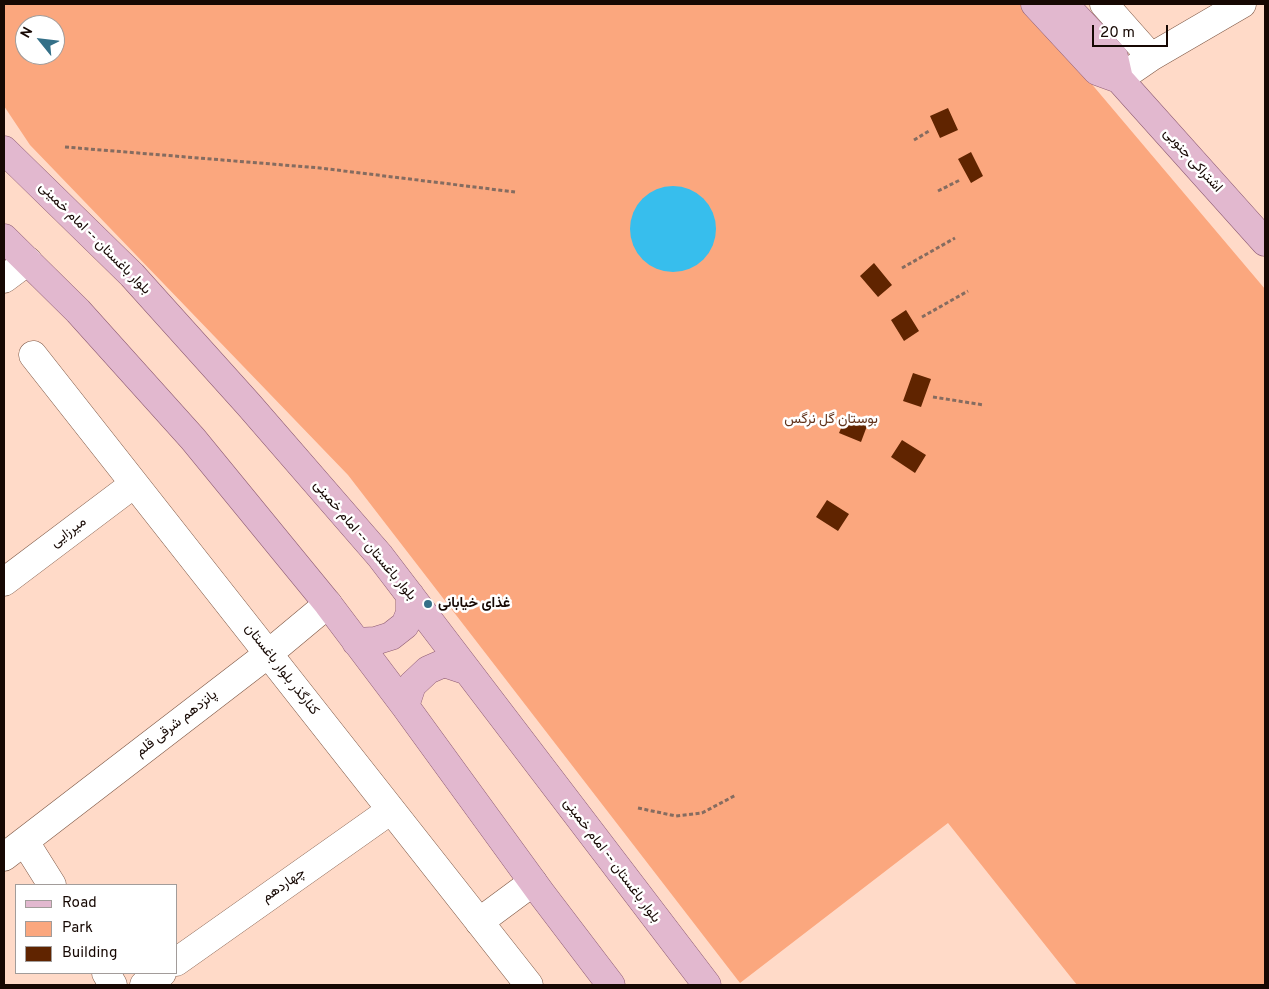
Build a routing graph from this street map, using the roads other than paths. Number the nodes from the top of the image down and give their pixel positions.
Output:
1 (1035, 4) edge
2 (1064, 4) edge
3 (1104, 4) edge
4 (1242, 4) edge
5 (1151, 57) junction
6 (1119, 79) junction
7 (4, 150) edge
8 (4, 238) edge
9 (1265, 242) edge
10 (28, 261) junction
11 (4, 279) edge
12 (33, 356) dead end
13 (134, 484) junction
14 (4, 582) edge
15 (410, 595) junction
16 (328, 604) junction
17 (356, 642) junction
18 (268, 654) junction
19 (465, 670) junction
20 (405, 706) junction
21 (391, 810) junction
22 (14, 849) edge
23 (533, 882) junction
24 (51, 884) edge
25 (479, 922) junction
26 (178, 961) edge
27 (107, 974) edge
28 (160, 974) edge
29 (114, 985) edge
30 (144, 985) edge
31 (529, 985) edge
32 (611, 985) edge
33 (707, 985) edge

1 - 6 main road, اشتراکی جنوبی
2 - 6 main road, اشتراکی جنوبی
3 - 5 street
4 - 5 street
5 - 6 street
6 - 9 main road, اشتراکی جنوبی
7 - 15 main road, بلوار باغستان -- امام خمینی
8 - 10 main road
10 - 11 street
10 - 16 main road
12 - 13 street, کنارگذر بلوار باغستان
13 - 14 street, میرزایی
13 - 18 street, کنارگذر بلوار باغستان
15 - 17 main road
15 - 19 main road, بلوار باغستان -- امام خمینی
16 - 17 main road
16 - 18 street, پانزدهم شرقی قلم
17 - 20 main road
18 - 21 street, کنارگذر بلوار باغستان
18 - 22 street, پانزدهم شرقی قلم
19 - 20 main road
19 - 33 main road, بلوار باغستان -- امام خمینی
20 - 23 main road
21 - 25 street, کنارگذر بلوار باغستان
21 - 26 street, چهاردهم
22 - 24 street
23 - 25 street
23 - 32 main road
25 - 31 street, کنارگذر بلوار باغستان
27 - 29 street
28 - 30 street

